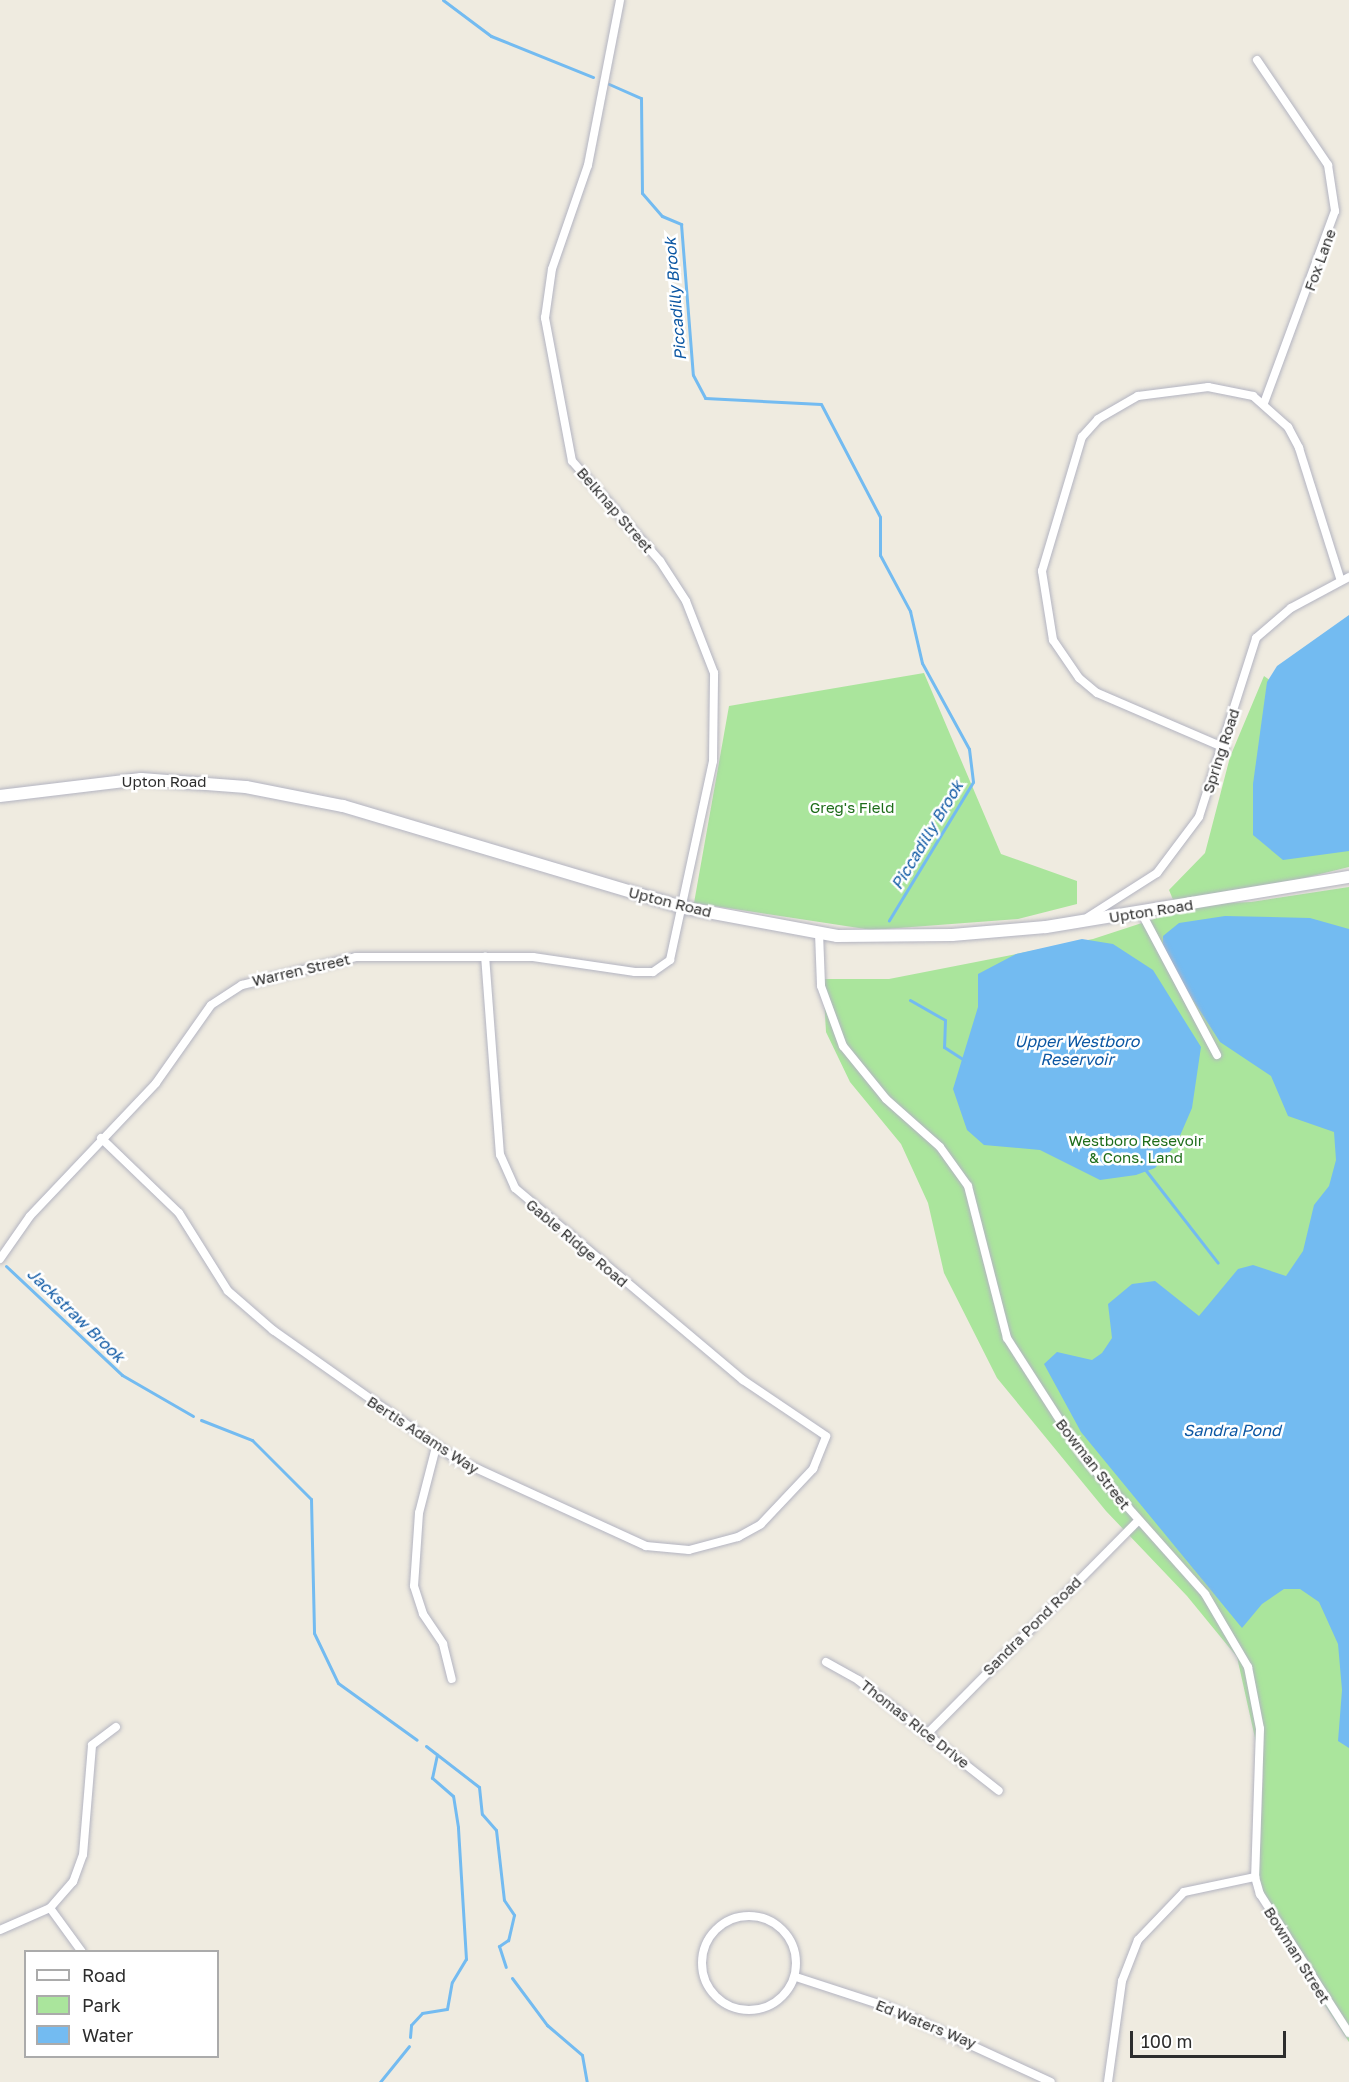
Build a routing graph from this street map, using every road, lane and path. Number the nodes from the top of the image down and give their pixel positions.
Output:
1 (620, 0) edge
2 (1257, 60) dead end
3 (1263, 403) junction
4 (1345, 579) edge
5 (1225, 748) junction
6 (0, 796) edge
7 (1349, 877) edge
8 (681, 907) junction
9 (1141, 912) junction
10 (1080, 921) junction
11 (819, 933) junction
12 (485, 957) junction
13 (1217, 1055) dead end
14 (101, 1138) junction
15 (0, 1259) edge
16 (826, 1439) joint
17 (436, 1447) junction
18 (1138, 1521) junction
19 (826, 1662) dead end
20 (452, 1679) dead end
21 (117, 1727) dead end
22 (928, 1733) junction
23 (999, 1791) dead end
24 (1255, 1877) junction
25 (50, 1908) junction
26 (0, 1930) edge
27 (81, 1950) edge
28 (796, 1977) junction
29 (1349, 2033) edge
30 (1052, 2082) edge
31 (1108, 2082) edge

1 - 8 street, Belknap Street
2 - 3 street, Fox Lane
3 - 4 street
3 - 5 street
4 - 5 street, Spring Road
5 - 10 street, Spring Road
6 - 8 main road, Upton Road
7 - 9 main road, Upton Road
8 - 11 main road, Upton Road
8 - 12 street, Warren Street
9 - 10 main road, Upton Road
9 - 13 street
10 - 11 main road, Upton Road
11 - 18 street, Bowman Street
12 - 14 street, Warren Street
12 - 16 street, Gable Ridge Road
14 - 15 street, Warren Street
14 - 17 street, Bertis Adams Way
16 - 17 street, Bertis Adams Way
17 - 20 street
18 - 22 street, Sandra Pond Road
18 - 24 street, Bowman Street
19 - 22 street, Thomas Rice Drive
21 - 25 street
22 - 23 street, Thomas Rice Drive
24 - 29 street, Bowman Street
24 - 31 street
25 - 26 street
25 - 27 street
28 - 28 street
28 - 30 street, Ed Waters Way

